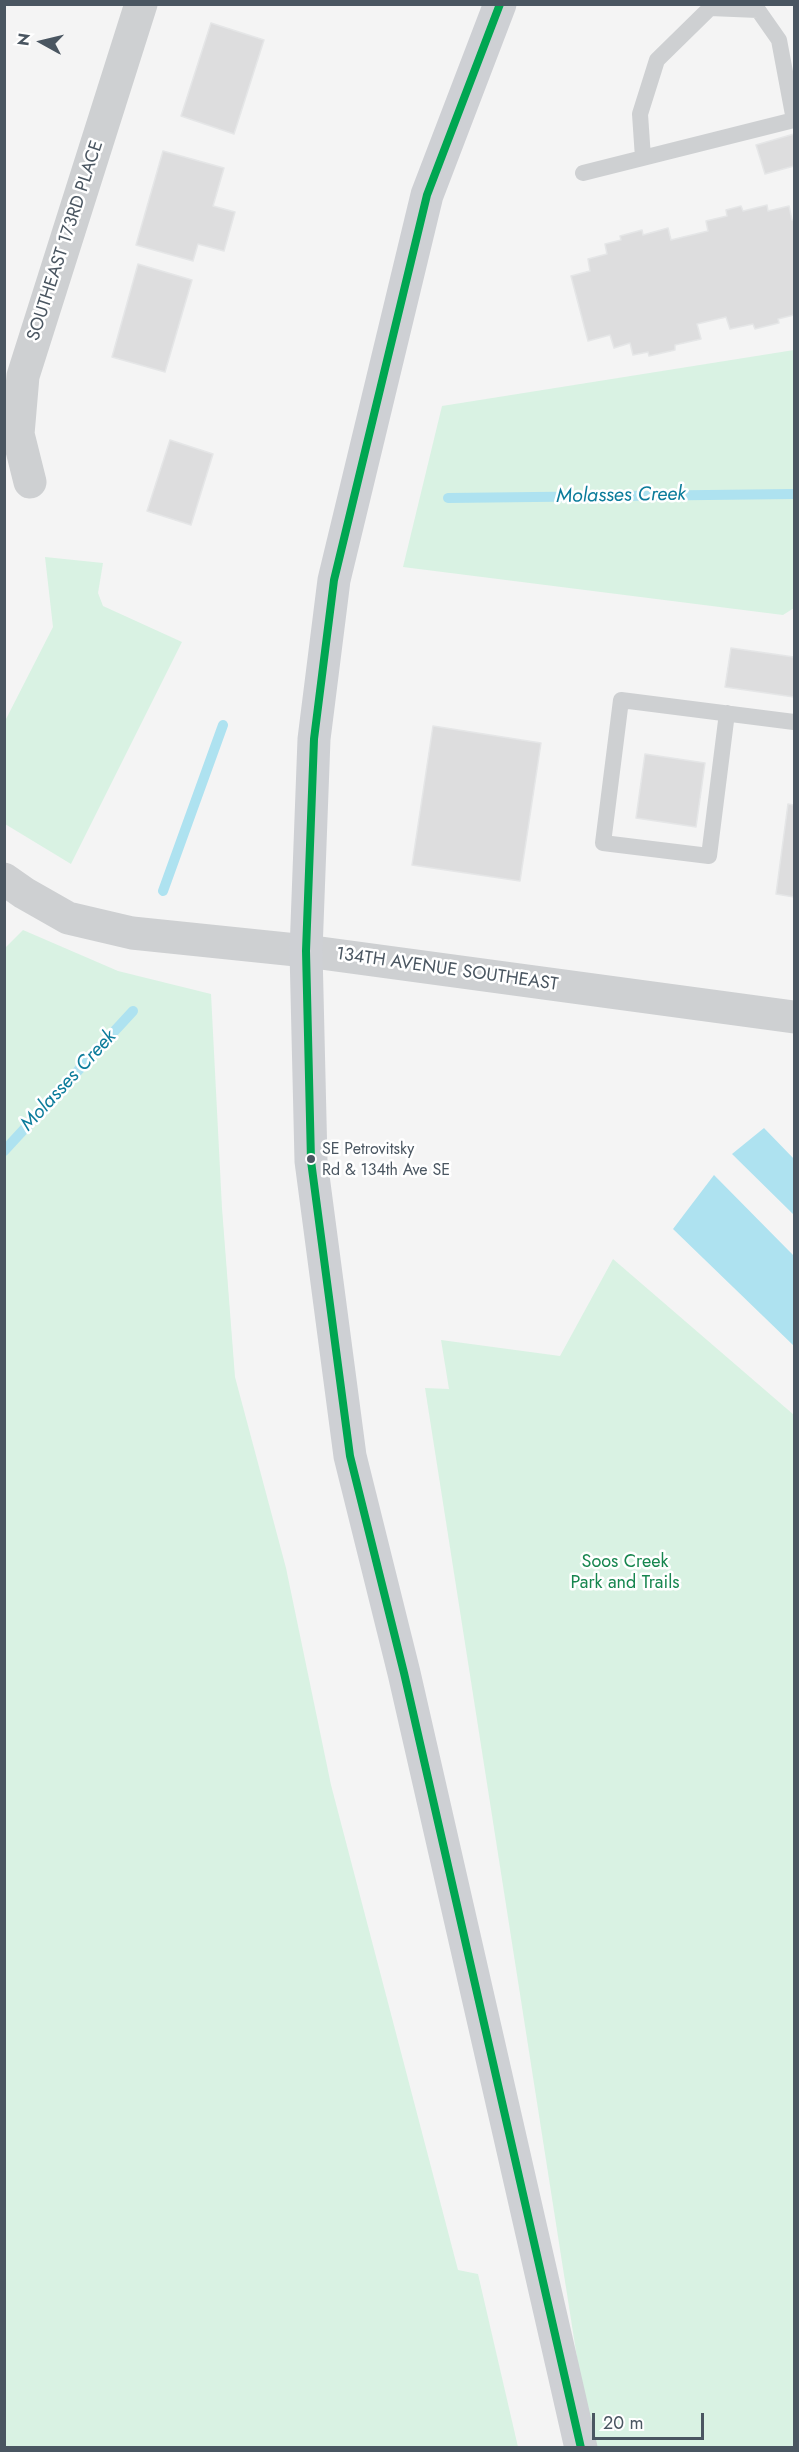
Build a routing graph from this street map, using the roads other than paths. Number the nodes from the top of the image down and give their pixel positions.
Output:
1 (141, 4) edge
2 (500, 4) edge
3 (794, 120) edge
4 (643, 158) junction
5 (583, 173) dead end
6 (30, 482) dead end
7 (727, 713) junction
8 (795, 722) edge
9 (4, 879) edge
10 (306, 951) junction
11 (795, 1017) edge
12 (581, 2448) edge

1 - 6 street, SOUTHEAST 173RD PLACE
2 - 10 main road
3 - 4 lane
3 - 4 lane
4 - 5 lane
7 - 7 lane
7 - 8 lane
9 - 10 street, 134TH AVENUE SOUTHEAST
10 - 11 street, 134TH AVENUE SOUTHEAST
10 - 12 main road

